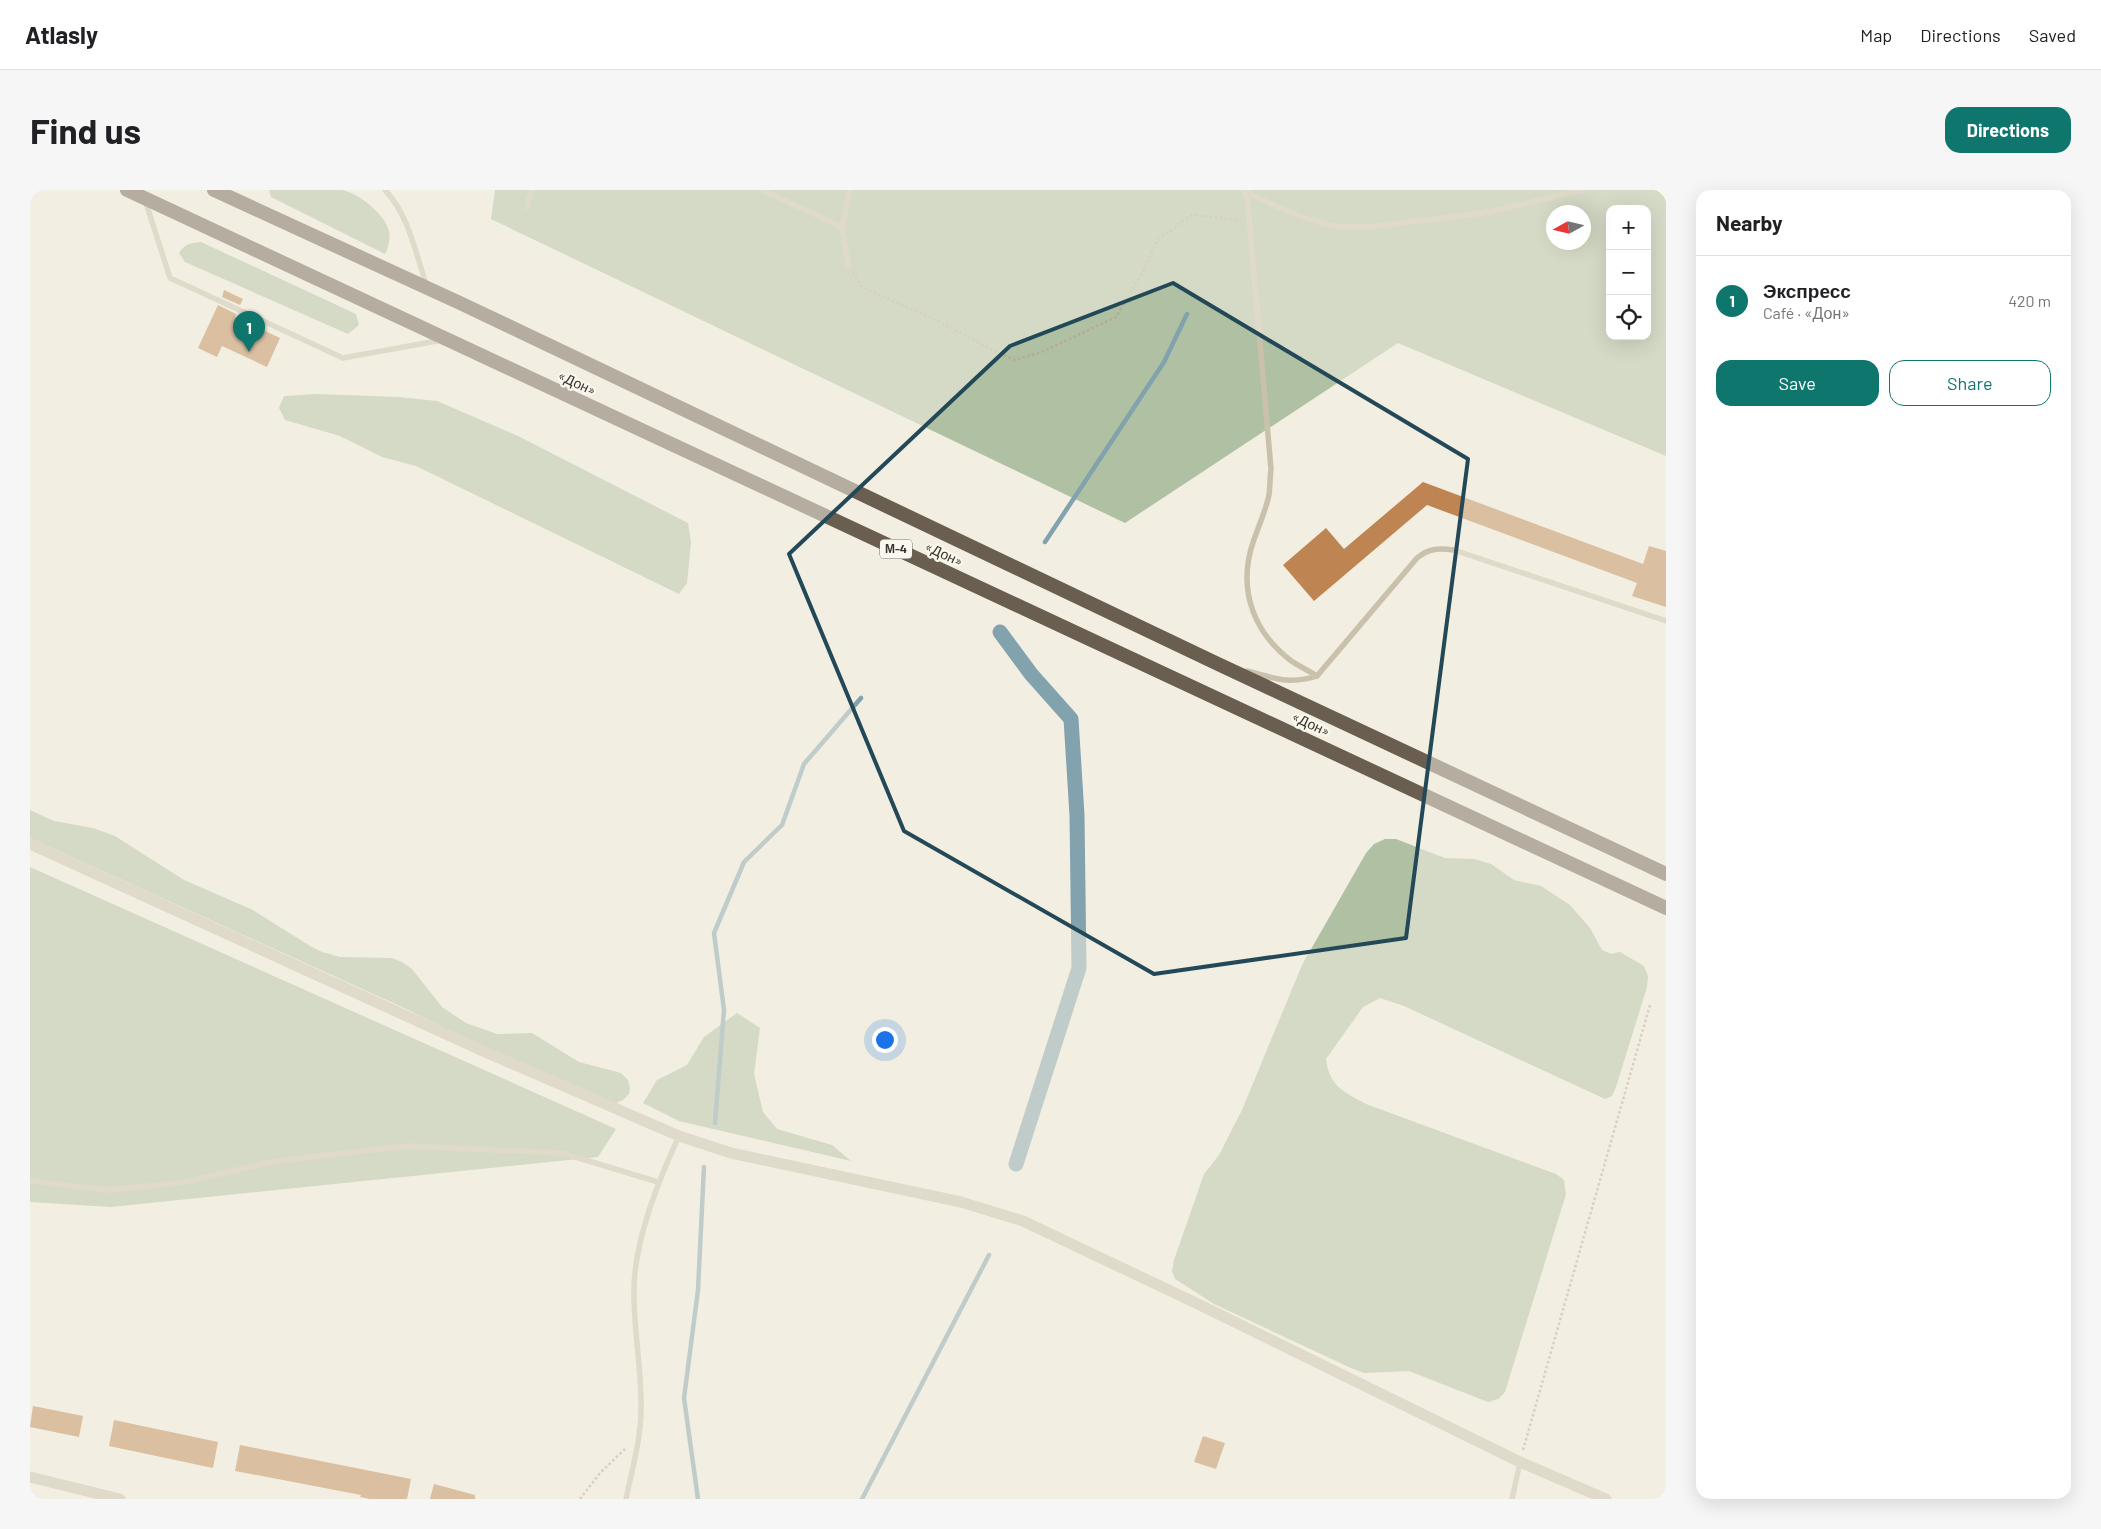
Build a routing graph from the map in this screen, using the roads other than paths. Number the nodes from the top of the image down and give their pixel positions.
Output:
1 (127, 190) edge
2 (214, 190) edge
3 (385, 190) edge
4 (532, 190) edge
5 (762, 190) edge
6 (850, 190) edge
7 (1582, 190) edge
8 (1246, 192) edge
9 (144, 198) junction
10 (527, 207) dead end
11 (842, 227) junction
12 (848, 264) road end
13 (428, 289) junction
14 (445, 339) junction
15 (1666, 621) edge
16 (1218, 664) junction
17 (1317, 676) junction
18 (30, 844) edge
19 (1666, 874) edge
20 (1666, 908) edge
21 (679, 1136) junction
22 (30, 1181) edge
23 (658, 1182) junction
24 (1520, 1462) junction
25 (30, 1477) edge
26 (120, 1499) edge
27 (626, 1499) edge
28 (1512, 1499) edge
29 (1606, 1499) edge

1 - 9 highway, «Дон» / М-4
2 - 13 highway, «Дон» / М-4
3 - 13 lane
4 - 10 lane
5 - 11 lane
6 - 11 lane
7 - 8 lane
8 - 17 lane
9 - 14 highway, «Дон» / М-4
9 - 14 lane
11 - 12 lane
13 - 16 highway, «Дон» / М-4
14 - 20 highway, «Дон» / М-4
15 - 17 lane
16 - 17 lane
16 - 19 highway, «Дон» / М-4
18 - 21 street
21 - 23 lane
21 - 24 street
22 - 23 lane
23 - 27 lane
24 - 28 lane
24 - 29 street
25 - 26 street

